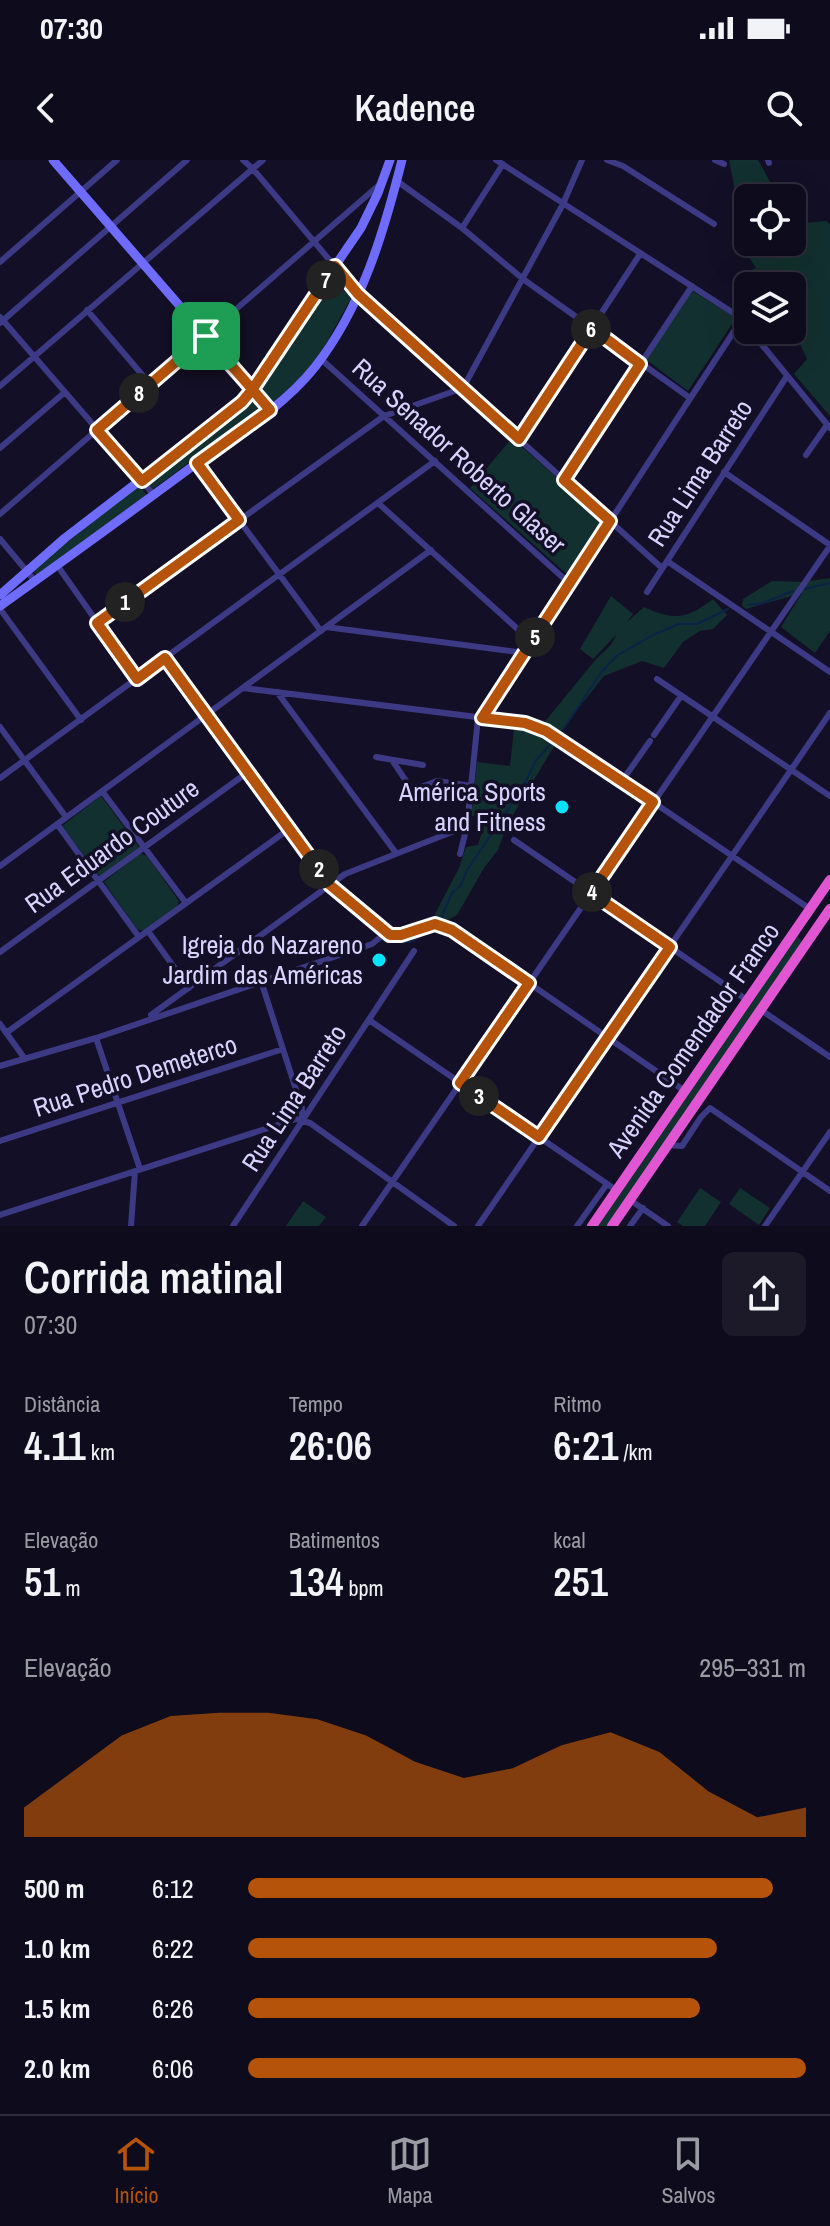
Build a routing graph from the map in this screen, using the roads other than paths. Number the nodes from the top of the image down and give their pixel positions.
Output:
1 (53, 160) edge
2 (117, 160) edge
3 (187, 160) edge
4 (243, 160) edge
5 (263, 160) edge
6 (390, 160) edge
7 (402, 160) edge
8 (582, 160) edge
9 (607, 160) edge
10 (715, 160) edge
11 (499, 162) edge
12 (624, 163) edge
13 (724, 164) dead end
14 (253, 169) junction
15 (397, 181) junction
16 (382, 182) junction
17 (80, 192) junction
18 (359, 203) junction
19 (563, 204) junction
20 (369, 212) junction
21 (714, 224) dead end
22 (111, 227) junction
23 (462, 228) junction
24 (315, 242) junction
25 (640, 254) junction
26 (0, 262) edge
27 (142, 262) junction
28 (335, 266) junction
29 (523, 279) junction
30 (692, 286) junction
31 (358, 294) junction
32 (87, 310) junction
33 (734, 314) edge
34 (1, 320) edge
35 (592, 328) junction
36 (734, 328) edge
37 (206, 336) junction
38 (761, 344) edge
39 (34, 356) junction
40 (321, 359) junction
41 (640, 364) junction
42 (787, 376) junction
43 (150, 384) junction
44 (0, 386) edge
45 (463, 388) junction
46 (252, 390) junction
47 (65, 392) junction
48 (690, 398) junction
49 (270, 410) junction
50 (384, 416) junction
51 (828, 426) edge
52 (97, 430) junction
53 (519, 439) junction
54 (0, 448) edge
55 (806, 455) dead end
56 (435, 461) junction
57 (197, 463) junction
58 (724, 472) junction
59 (564, 480) junction
60 (142, 481) junction
61 (154, 495) junction
62 (378, 503) junction
63 (0, 514) edge
64 (239, 520) junction
65 (610, 521) junction
66 (0, 539) edge
67 (830, 545) edge
68 (431, 550) junction
69 (667, 561) junction
70 (57, 565) junction
71 (662, 568) junction
72 (27, 571) junction
73 (279, 575) junction
74 (35, 581) junction
75 (570, 584) junction
76 (647, 592) dead end
77 (0, 595) edge
78 (0, 607) edge
79 (97, 623) junction
80 (323, 629) junction
81 (771, 632) junction
82 (532, 642) junction
83 (525, 653) junction
84 (165, 658) junction
85 (830, 672) edge
86 (137, 679) junction
87 (657, 679) dead end
88 (243, 688) junction
89 (277, 692) junction
90 (681, 696) junction
91 (830, 713) edge
92 (206, 715) junction
93 (713, 715) junction
94 (480, 718) junction
95 (81, 720) junction
96 (0, 727) edge
97 (376, 757) dead end
98 (391, 759) junction
99 (25, 761) junction
100 (423, 765) dead end
101 (791, 769) junction
102 (248, 772) junction
103 (0, 778) edge
104 (622, 781) junction
105 (471, 786) junction
106 (102, 791) junction
107 (830, 796) edge
108 (653, 802) junction
109 (66, 817) junction
110 (57, 824) junction
111 (467, 826) junction
112 (289, 829) junction
113 (514, 840) dead end
114 (144, 847) junction
115 (396, 853) junction
116 (460, 854) dead end
117 (732, 856) junction
118 (0, 866) edge
119 (98, 880) junction
120 (830, 880) edge
121 (330, 885) junction
122 (591, 893) junction
123 (186, 903) junction
124 (810, 909) junction
125 (830, 909) edge
126 (827, 921) edge
127 (799, 924) junction
128 (148, 931) junction
129 (387, 932) junction
130 (813, 934) junction
131 (139, 937) junction
132 (670, 947) junction
133 (414, 951) dead end
134 (0, 952) edge
135 (261, 981) junction
136 (529, 983) junction
137 (189, 988) junction
138 (747, 1000) junction
139 (761, 1010) junction
140 (145, 1020) junction
141 (369, 1020) junction
142 (0, 1024) edge
143 (6, 1033) junction
144 (607, 1037) junction
145 (96, 1038) junction
146 (283, 1049) junction
147 (830, 1057) edge
148 (25, 1059) junction
149 (0, 1066) edge
150 (460, 1083) junction
151 (685, 1091) junction
152 (118, 1103) junction
153 (302, 1121) junction
154 (830, 1132) edge
155 (539, 1137) junction
156 (0, 1141) edge
157 (668, 1145) junction
158 (137, 1170) junction
159 (803, 1172) junction
160 (392, 1183) junction
161 (612, 1187) junction
162 (830, 1191) edge
163 (630, 1200) junction
164 (643, 1208) junction
165 (0, 1215) edge
166 (615, 1223) edge
167 (237, 1225) edge
168 (131, 1226) edge
169 (362, 1226) edge
170 (454, 1226) edge
171 (478, 1226) edge
172 (577, 1226) edge
173 (592, 1226) edge
174 (630, 1226) edge
175 (668, 1226) edge
176 (765, 1226) edge

1 - 17 main road
2 - 17 street
3 - 22 street
4 - 14 street
5 - 14 street
6 - 16 main road
7 - 15 main road
8 - 19 street
9 - 12 street
10 - 13 street
11 - 19 street
11 - 23 street
12 - 21 street
14 - 24 street
14 - 27 street
15 - 23 street
15 - 31 main road
16 - 18 street
16 - 20 main road
17 - 22 main road
17 - 26 street
18 - 20 street
18 - 24 street
19 - 25 street
19 - 29 street
20 - 28 main road
22 - 27 main road
22 - 34 street
23 - 29 street
24 - 28 street
24 - 37 street
25 - 30 street
25 - 35 street
27 - 32 street
27 - 37 main road
28 - 31 street
28 - 46 main road
29 - 35 street
29 - 45 street
30 - 33 street
30 - 41 street
31 - 40 main road
31 - 45 street
32 - 39 street
32 - 43 street
34 - 39 street
35 - 41 street
35 - 53 street
36 - 48 street
37 - 43 street
37 - 46 main road
38 - 42 street
39 - 44 street
39 - 47 street
40 - 49 main road
40 - 50 street, Rua Senador Roberto Glaser
41 - 48 street
41 - 59 street
42 - 51 street
42 - 58 street, Rua Lima Barreto
43 - 52 street
45 - 50 street
45 - 53 street
46 - 49 main road
46 - 60 main road
47 - 52 street
47 - 54 street
48 - 65 street
49 - 57 main road
50 - 56 street, Rua Senador Roberto Glaser
50 - 64 street
51 - 55 street
52 - 60 street
52 - 63 street
53 - 59 street
56 - 62 street
56 - 75 street, Rua Senador Roberto Glaser
57 - 61 main road
57 - 64 street
58 - 67 street
58 - 69 street, Rua Lima Barreto
59 - 65 street
60 - 61 street
60 - 72 main road
61 - 70 main road
62 - 68 street
62 - 73 street
64 - 73 street
64 - 79 street
65 - 71 street
65 - 75 street
66 - 72 street
67 - 81 street
68 - 80 street
68 - 82 street
69 - 71 street, Rua Lima Barreto
69 - 81 street
70 - 74 main road
70 - 79 street
71 - 76 street, Rua Lima Barreto
72 - 74 street
72 - 77 main road
73 - 80 street
73 - 84 street
74 - 78 main road
75 - 82 street
78 - 95 street
79 - 86 street
80 - 83 street
80 - 88 street
81 - 85 street
81 - 93 street
82 - 83 street
83 - 94 street
84 - 86 street
84 - 92 street
86 - 95 street
87 - 90 street
88 - 89 street
88 - 92 street
89 - 94 street
89 - 115 street
90 - 93 street
90 - 104 street
91 - 101 street
92 - 102 street
92 - 106 street
93 - 101 street
93 - 108 street
94 - 104 street
94 - 105 street
95 - 99 street
96 - 99 street
97 - 98 street
98 - 100 street
98 - 105 street
99 - 103 street
99 - 109 street
101 - 107 street
101 - 117 street
102 - 112 street
102 - 114 street, Rua Eduardo Couture
104 - 108 street
105 - 111 street
106 - 109 street
106 - 114 street
108 - 117 street
108 - 122 street
109 - 110 street
110 - 118 street
110 - 119 street
111 - 115 street
111 - 116 street
112 - 121 street
112 - 123 street
113 - 122 street
114 - 119 street, Rua Eduardo Couture
114 - 123 street
115 - 121 street
117 - 124 street
117 - 132 street
119 - 131 street
119 - 134 street, Rua Eduardo Couture
120 - 124 highway, Avenida Comendador Franco
121 - 129 street
121 - 137 street
122 - 132 street
122 - 136 street
123 - 128 street
124 - 127 highway, Avenida Comendador Franco
125 - 126 highway, Avenida Comendador Franco
126 - 130 highway, Avenida Comendador Franco
127 - 130 highway
127 - 138 highway, Avenida Comendador Franco
128 - 131 street
128 - 137 street
129 - 135 street
129 - 136 street
130 - 139 highway, Avenida Comendador Franco
131 - 143 street
132 - 138 street
132 - 144 street
133 - 141 street, Rua Lima Barreto
135 - 140 street
135 - 146 street
136 - 144 street
136 - 150 street
137 - 140 street
138 - 151 highway, Avenida Comendador Franco
139 - 147 street
139 - 157 highway, Avenida Comendador Franco
140 - 145 street
141 - 150 street
141 - 153 street, Rua Lima Barreto
142 - 143 street
143 - 148 street
144 - 151 street
144 - 155 street
145 - 148 street
145 - 152 street
146 - 152 street, Rua Pedro Demeterco
146 - 153 street
148 - 149 street
150 - 155 street
150 - 160 street
151 - 161 highway, Avenida Comendador Franco
152 - 156 street, Rua Pedro Demeterco
152 - 158 street
153 - 158 street
153 - 160 street
153 - 167 street, Rua Lima Barreto
154 - 159 street
155 - 161 street
155 - 171 street
157 - 159 street
157 - 163 highway, Avenida Comendador Franco
158 - 165 street
158 - 168 street
159 - 162 street
159 - 176 street
160 - 169 street
160 - 170 street
161 - 172 street
161 - 173 highway, Avenida Comendador Franco
163 - 164 street
163 - 166 highway, Avenida Comendador Franco
164 - 174 street
164 - 175 street

